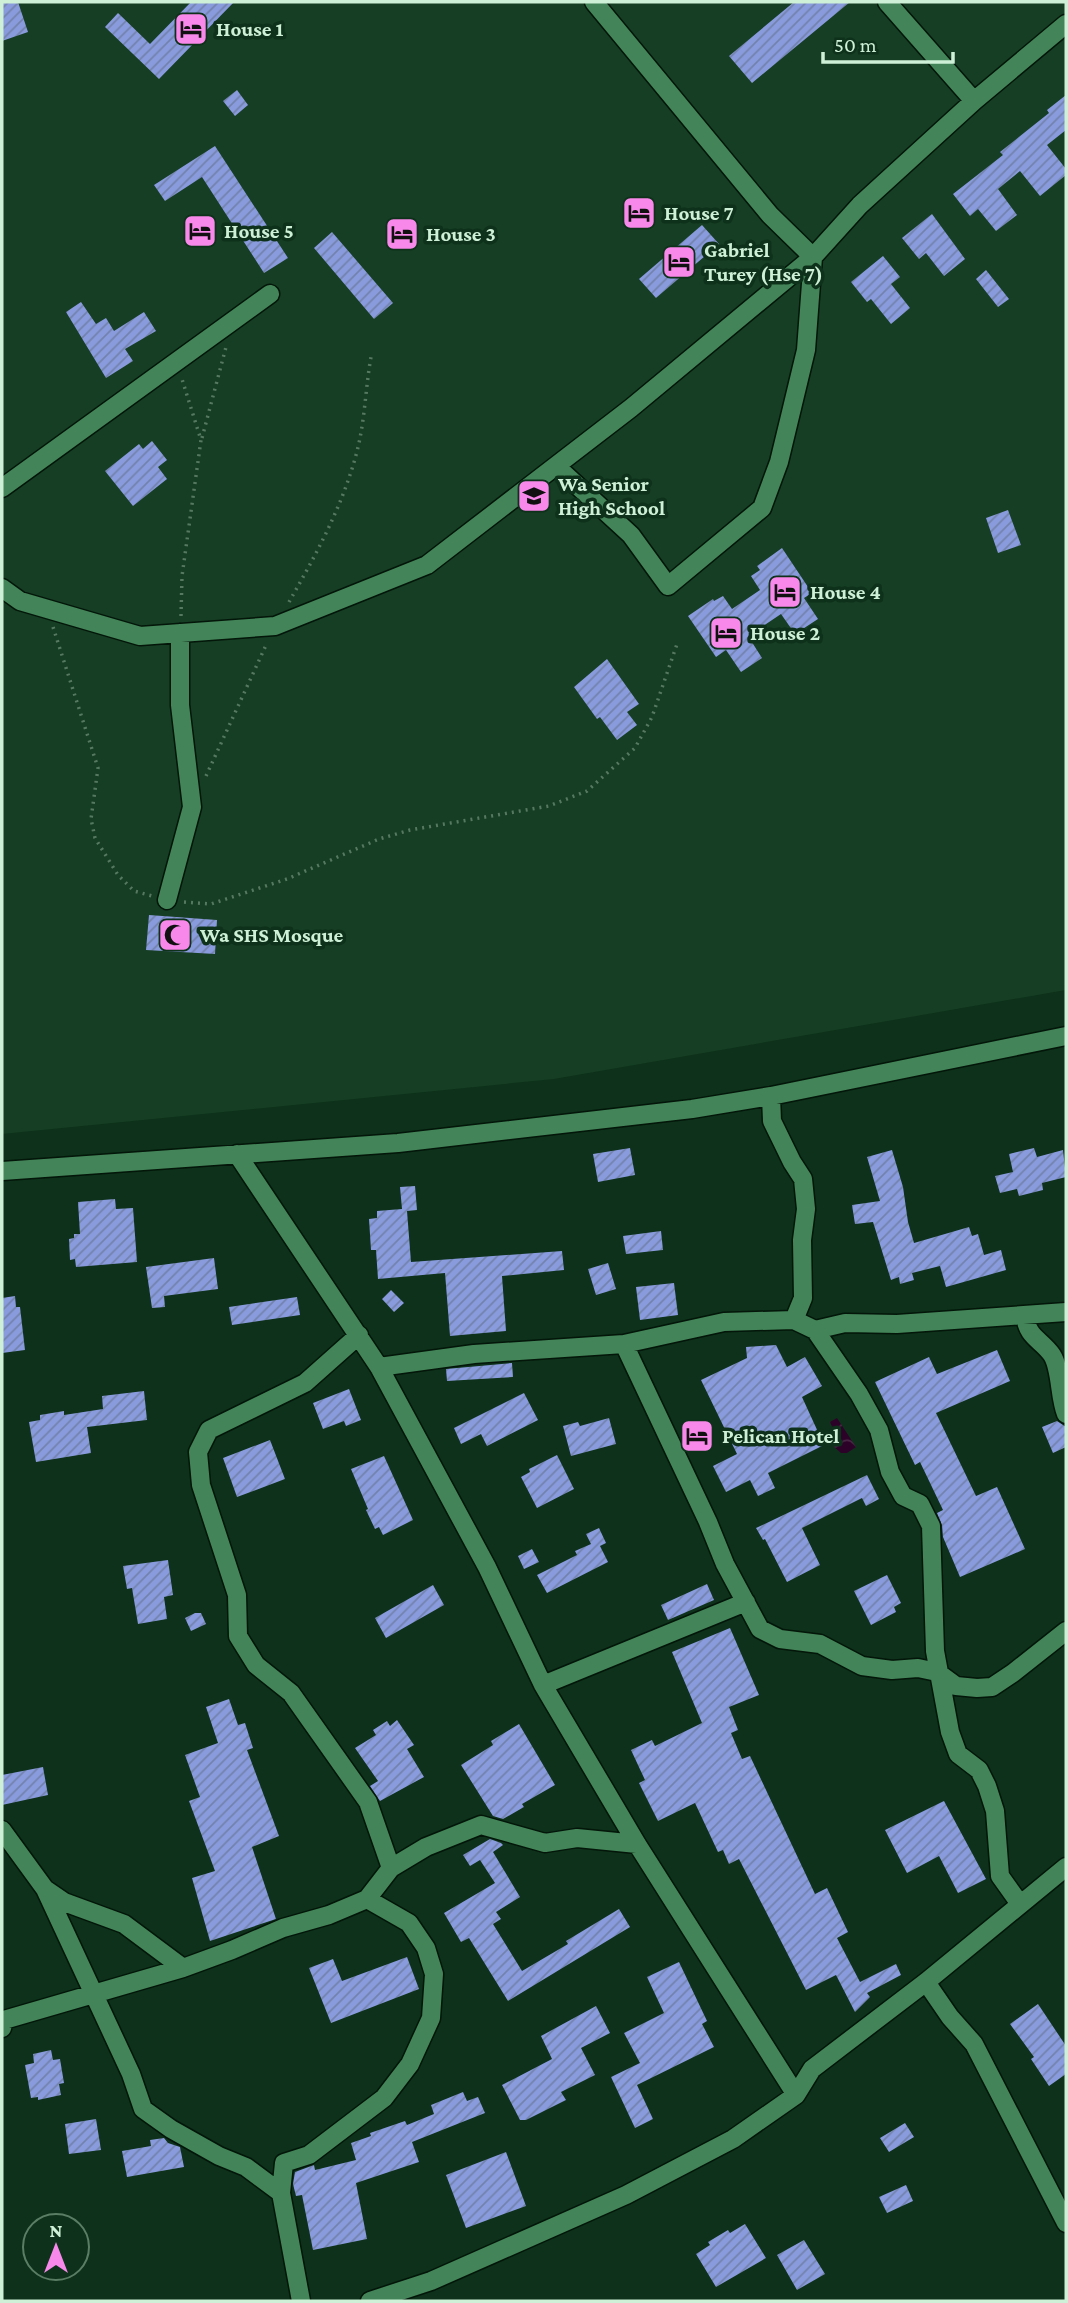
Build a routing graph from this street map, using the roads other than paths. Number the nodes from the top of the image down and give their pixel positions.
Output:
1 (594, 2) edge
2 (887, 2) edge
3 (1066, 24) edge
4 (974, 101) junction
5 (813, 257) junction
6 (270, 294) dead end
7 (556, 466) junction
8 (2, 488) edge
9 (2, 588) edge
10 (180, 633) junction
11 (167, 900) road end
12 (1066, 1036) edge
13 (771, 1096) junction
14 (237, 1154) junction
15 (2, 1171) edge
16 (1066, 1312) edge
17 (1024, 1315) junction
18 (794, 1320) junction
19 (815, 1330) junction
20 (359, 1335) junction
21 (624, 1344) junction
22 (379, 1367) junction
23 (1066, 1414) edge
24 (746, 1602) junction
25 (1066, 1631) edge
26 (937, 1672) junction
27 (543, 1685) junction
28 (2, 1830) edge
29 (637, 1844) junction
30 (1066, 1867) edge
31 (391, 1868) junction
32 (45, 1889) junction
33 (367, 1899) junction
34 (1020, 1904) junction
35 (183, 1968) junction
36 (926, 1982) junction
37 (93, 1994) junction
38 (2, 2028) edge
39 (796, 2095) junction
40 (281, 2193) junction
41 (1066, 2223) edge
42 (301, 2301) edge
43 (370, 2301) edge

1 - 5 street
2 - 4 street
3 - 4 street
4 - 5 street
5 - 7 street
5 - 7 street
6 - 8 street
7 - 10 street
9 - 10 street
10 - 11 street
12 - 13 street
13 - 14 street
13 - 18 street
14 - 15 street
14 - 20 street
16 - 17 street
17 - 19 street
17 - 23 street
18 - 19 street
18 - 21 street
19 - 26 street
20 - 22 street
20 - 31 street
21 - 22 street
21 - 24 street
22 - 27 street
24 - 26 street
24 - 27 street
25 - 26 street
26 - 34 street
27 - 29 street
28 - 32 street
29 - 31 street
29 - 39 street
30 - 34 street
31 - 33 street
32 - 35 street
32 - 37 street
33 - 35 street
33 - 40 street
34 - 36 street
35 - 37 street
36 - 39 street
36 - 41 street
37 - 38 street
37 - 40 street
39 - 43 street
40 - 42 street

